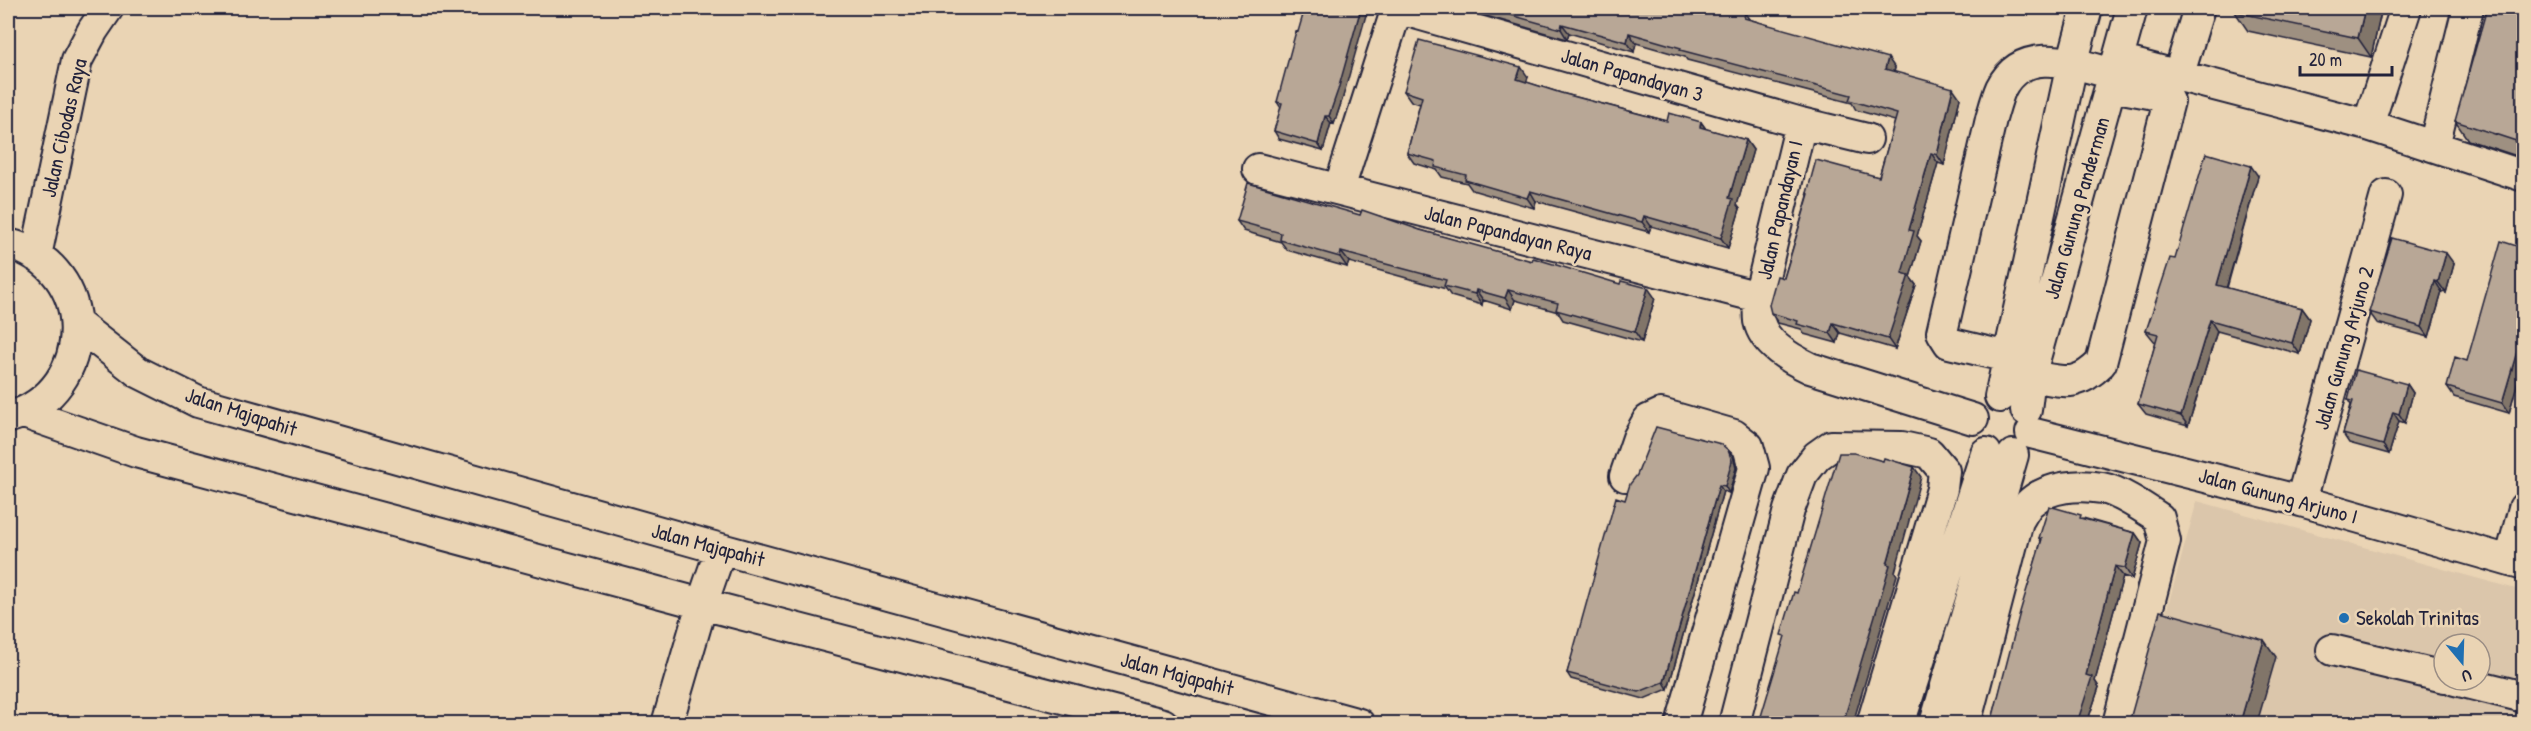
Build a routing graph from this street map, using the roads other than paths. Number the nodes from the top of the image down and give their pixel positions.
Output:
1 (108, 8) edge
2 (1397, 8) edge
3 (2087, 8) edge
4 (2132, 8) edge
5 (2199, 8) edge
6 (2406, 8) edge
7 (2468, 8) edge
8 (2072, 64) junction
9 (2115, 73) junction
10 (2178, 77) junction
11 (1801, 123) junction
12 (2368, 125) junction
13 (1867, 139) dead end
14 (2434, 146) junction
15 (1258, 169) dead end
16 (2523, 176) edge
17 (1339, 189) junction
18 (2386, 195) dead end
19 (8, 244) edge
20 (36, 256) junction
21 (1759, 297) junction
22 (77, 324) junction
23 (2019, 367) junction
24 (16, 416) edge
25 (2011, 430) junction
26 (1625, 476) dead end
27 (2301, 501) junction
28 (2523, 508) edge
29 (721, 549) junction
30 (2517, 563) edge
31 (702, 604) junction
32 (2332, 650) dead end
33 (2432, 674) edge
34 (2492, 689) edge
35 (2523, 697) edge
36 (668, 723) edge
37 (1163, 723) edge
38 (1359, 723) edge
39 (1682, 723) edge
40 (1734, 723) edge
41 (1872, 723) edge
42 (1899, 723) edge
43 (1935, 723) edge
44 (1965, 723) edge
45 (2118, 723) edge

1 - 20 street, Jalan Cibodas Raya
2 - 11 street, Jalan Papandayan 3
2 - 17 street
3 - 8 street, Jalan Gunung Panderman
4 - 9 street, Jalan Gunung Panderman
5 - 10 street
6 - 12 street
7 - 14 street
8 - 9 street
8 - 23 street, Jalan Gunung Panderman
8 - 23 street
9 - 10 street
9 - 23 street, Jalan Gunung Panderman
9 - 23 street
10 - 12 street
11 - 13 street, Jalan Papandayan 3
11 - 21 street, Jalan Papandayan I
12 - 14 street
14 - 16 street
15 - 17 street, Jalan Papandayan Raya
17 - 21 street, Jalan Papandayan Raya
18 - 27 street, Jalan Gunung Arjuno 2
19 - 20 street
20 - 22 street
21 - 25 street
22 - 24 street
22 - 29 street, Jalan Majapahit
23 - 25 street, Jalan Gunung Panderman
24 - 31 street
25 - 27 street, Jalan Gunung Arjuno I
25 - 42 street, Jalan Gunung Panderman
25 - 43 street, Jalan Gunung Panderman
26 - 39 street
27 - 30 street, Jalan Gunung Arjuno I
28 - 30 street
29 - 31 street
29 - 38 street, Jalan Majapahit
31 - 36 street
31 - 37 street
32 - 33 street
34 - 35 street
40 - 41 street
44 - 45 street

